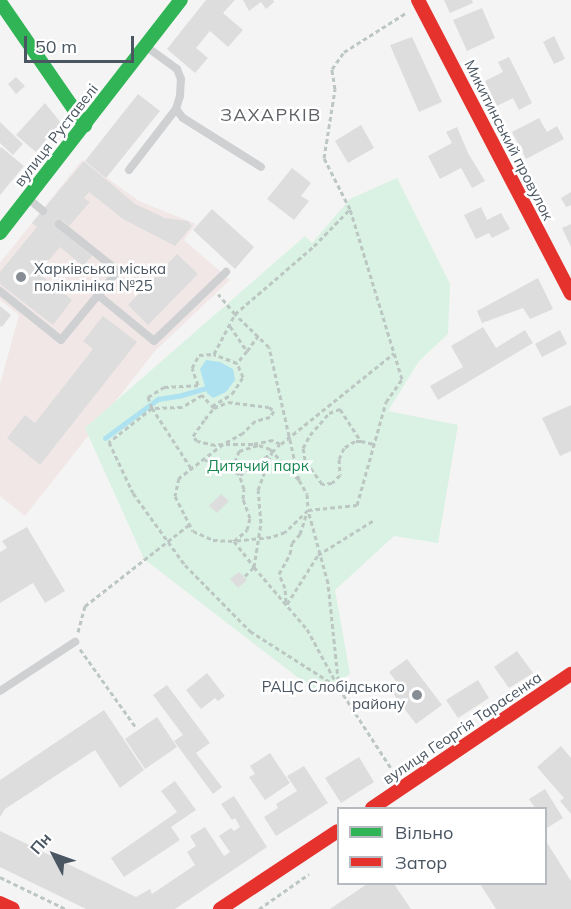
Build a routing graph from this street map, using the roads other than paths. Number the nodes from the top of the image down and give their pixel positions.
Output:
1 (181, 0) edge
2 (0, 2) edge
3 (419, 2) edge
4 (145, 46) junction
5 (176, 109) junction
6 (85, 126) junction
7 (261, 167) dead end
8 (129, 170) dead end
9 (27, 198) junction
10 (43, 210) dead end
11 (59, 224) dead end
12 (0, 233) edge
13 (226, 272) dead end
14 (0, 291) edge
15 (571, 294) edge
16 (98, 295) junction
17 (75, 642) road end
18 (571, 674) edge
19 (0, 690) edge
20 (373, 807) edge
21 (337, 832) edge
22 (0, 903) edge
23 (14, 909) edge
24 (220, 909) edge

1 - 4 street, вулиця Руставелі
2 - 6 street
3 - 15 street, Микитинський провулок
4 - 5 lane
4 - 6 street, вулиця Руставелі
5 - 7 lane
5 - 8 lane
6 - 9 street, вулиця Руставелі
9 - 10 lane
9 - 12 street, вулиця Руставелі
11 - 16 lane
13 - 16 lane
14 - 16 lane
17 - 19 lane
18 - 20 street, вулиця Георгія Тарасенка
21 - 24 street
22 - 23 street

